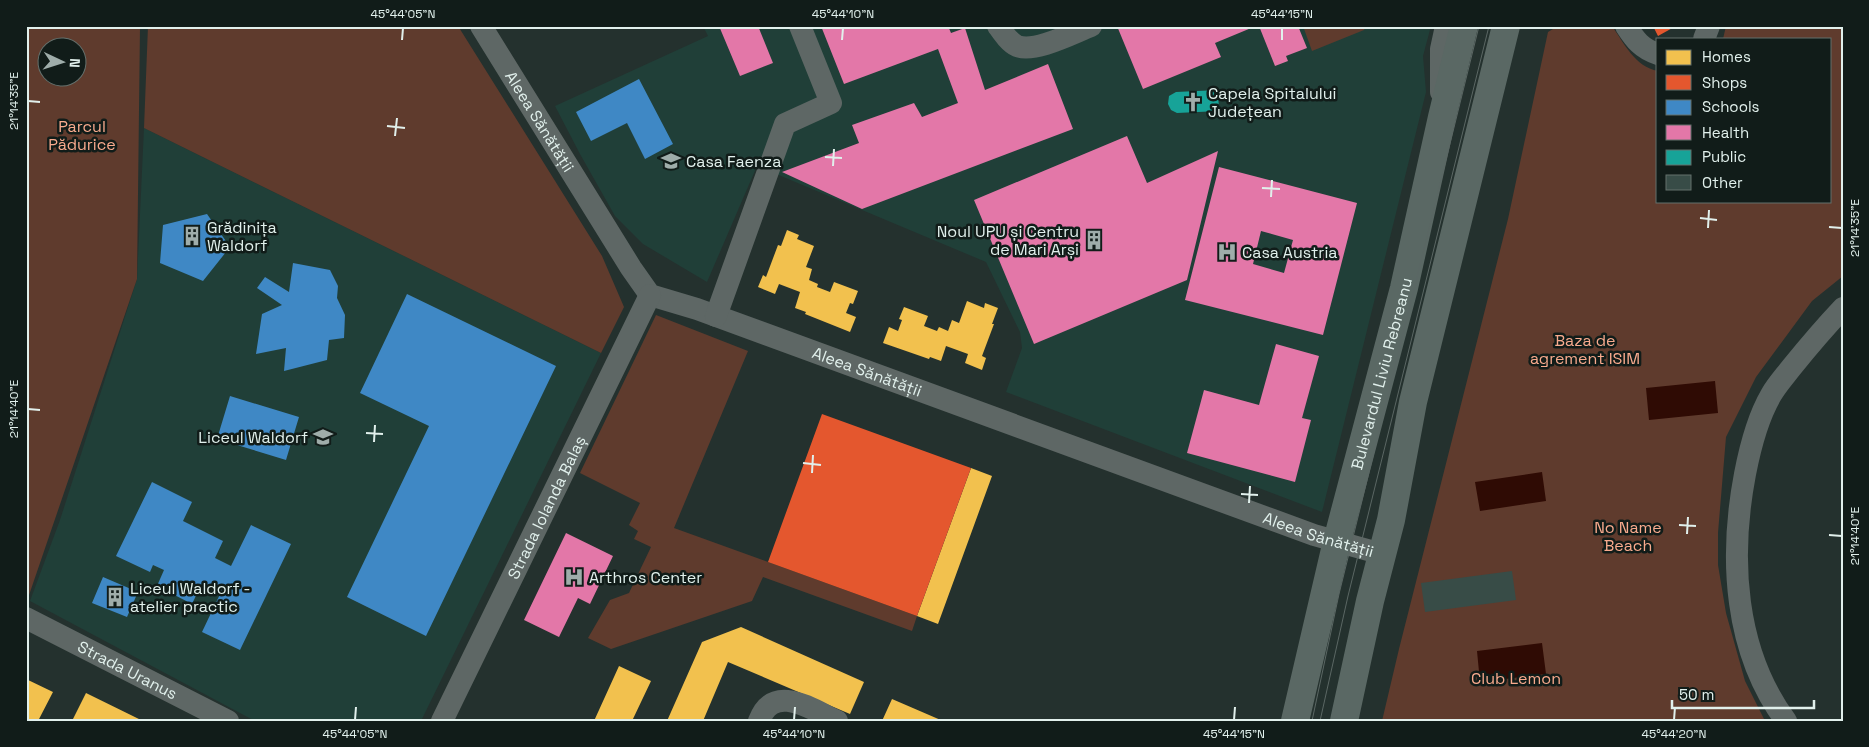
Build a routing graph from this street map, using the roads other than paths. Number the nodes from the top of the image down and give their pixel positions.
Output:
1 (482, 26) edge
2 (800, 26) edge
3 (998, 26) edge
4 (1091, 26) edge
5 (1446, 26) edge
6 (1464, 26) edge
7 (1506, 26) edge
8 (1626, 26) edge
9 (1709, 26) edge
10 (1704, 38) edge
11 (1656, 53) edge
12 (1442, 116) junction
13 (650, 295) junction
14 (1843, 308) edge
15 (716, 316) junction
16 (1337, 541) junction
17 (1382, 554) junction
18 (26, 618) edge
19 (228, 721) edge
20 (442, 721) edge
21 (759, 721) edge
22 (837, 721) edge
23 (1295, 721) edge
24 (1344, 721) edge
25 (1786, 721) edge

1 - 13 street, Aleea Sănătății
2 - 15 street
3 - 4 street
5 - 12 street
6 - 12 main road, Bulevardul Liviu Rebreanu
7 - 17 main road
8 - 11 street
9 - 10 street
12 - 16 main road, Bulevardul Liviu Rebreanu
13 - 15 street, Aleea Sănătății
13 - 20 street, Strada Iolanda Balaș
14 - 25 street
15 - 16 street, Aleea Sănătății
16 - 17 street, Aleea Sănătății
16 - 23 main road, Bulevardul Liviu Rebreanu
17 - 24 main road
18 - 19 street, Strada Uranus
21 - 22 street

